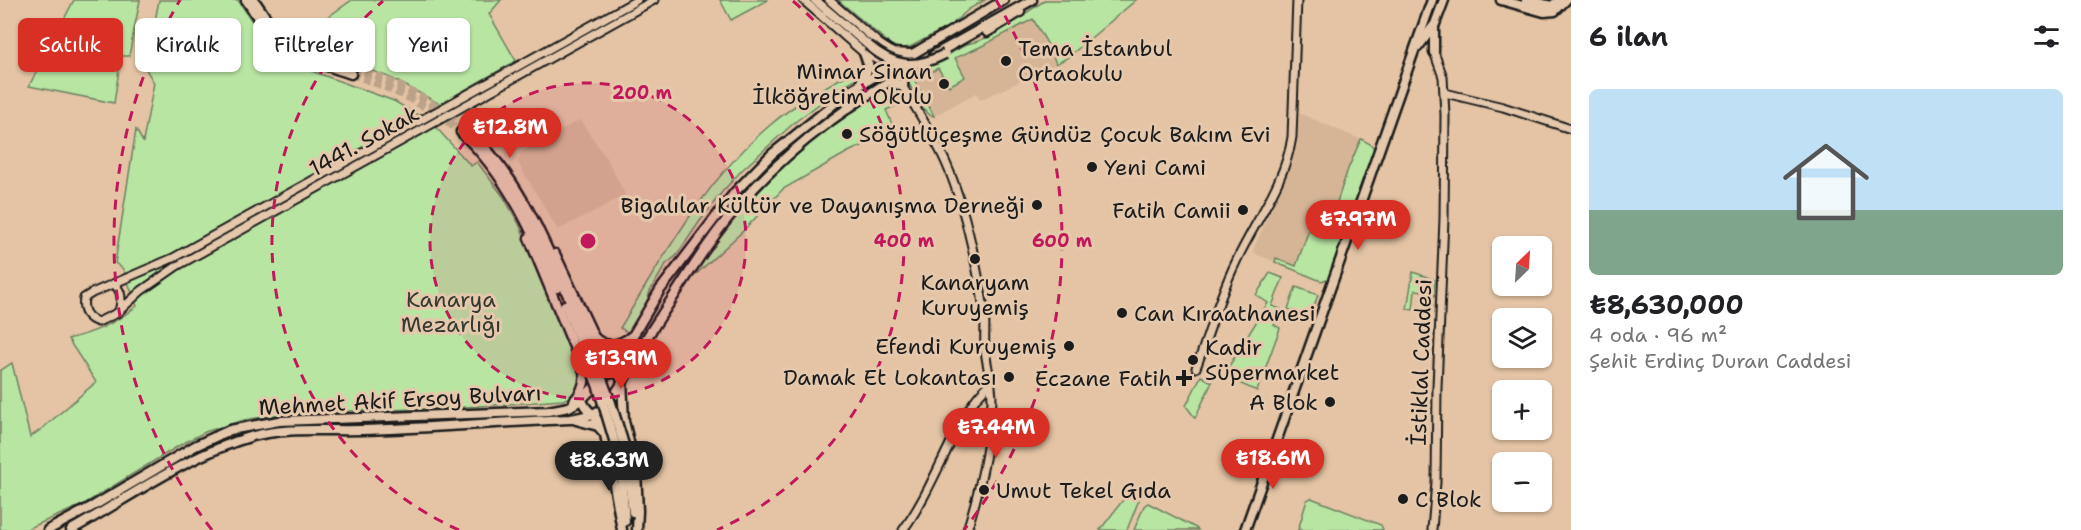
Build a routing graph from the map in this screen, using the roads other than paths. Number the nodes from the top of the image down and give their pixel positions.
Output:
1 (246, 0) edge
2 (254, 0) edge
3 (637, 0) edge
4 (654, 0) edge
5 (803, 0) edge
6 (815, 0) edge
7 (829, 0) edge
8 (1004, 0) edge
9 (1033, 0) edge
10 (1297, 0) edge
11 (1432, 0) edge
12 (1444, 0) edge
13 (1502, 0) edge
14 (1526, 0) edge
15 (1560, 0) edge
16 (1566, 0) edge
17 (1427, 14) junction
18 (602, 19) junction
19 (1435, 24) junction
20 (606, 27) junction
21 (1426, 36) junction
22 (882, 45) junction
23 (1416, 48) junction
24 (1432, 48) junction
25 (866, 49) junction
26 (913, 53) junction
27 (904, 73) junction
28 (890, 81) junction
29 (856, 87) junction
30 (903, 87) junction
31 (1445, 93) junction
32 (1571, 129) edge
33 (463, 130) tunnel mouth
34 (527, 213) junction
35 (113, 284) junction
36 (119, 311) junction
37 (634, 334) junction
38 (1196, 368) dead end
39 (606, 375) junction
40 (622, 381) junction
41 (992, 382) junction
42 (581, 396) junction
43 (592, 414) junction
44 (570, 419) junction
45 (603, 431) junction
46 (621, 449) junction
47 (48, 530) edge
48 (71, 530) edge
49 (624, 530) edge
50 (636, 530) edge
51 (903, 530) edge
52 (967, 530) edge
53 (1245, 530) edge
54 (1432, 530) edge

1 - 2 main road
3 - 18 street, 1441. Sokak
4 - 20 street, 1441. Sokak
5 - 25 street
6 - 25 main road
7 - 22 street
8 - 26 main road
9 - 25 main road, bridge
9 - 27 main road, Mehmet Akif Ersoy Bulvarı
10 - 38 street
11 - 17 main road
12 - 19 main road
13 - 16 main road
14 - 15 main road
17 - 21 main road
17 - 23 main road
18 - 20 street
18 - 35 street, 1441. Sokak
19 - 21 main road
19 - 24 main road
20 - 36 street, 1441. Sokak
21 - 23 main road
21 - 24 main road
22 - 25 street
22 - 26 main road
23 - 24 main road
23 - 53 main road
24 - 31 street, İstiklal Caddesi
25 - 29 main road
26 - 29 main road
27 - 28 main road, Mehmet Akif Ersoy Bulvarı
27 - 30 main road
28 - 30 main road
28 - 40 main road, Mehmet Akif Ersoy Bulvarı
29 - 37 main road
30 - 41 street
31 - 32 street
31 - 54 street, İstiklal Caddesi
33 - 34 main road
34 - 37 main road
34 - 42 main road
34 - 46 main road, bridge
35 - 36 street
35 - 36 street, 1441. Sokak
37 - 39 main road
39 - 40 main road
39 - 42 main road
40 - 43 main road, Mehmet Akif Ersoy Bulvarı
40 - 50 main road
41 - 51 street
41 - 52 street
42 - 43 main road
42 - 47 main road, Mehmet Akif Ersoy Bulvarı
43 - 44 main road, Mehmet Akif Ersoy Bulvarı
43 - 45 main road
44 - 45 main road
44 - 48 main road, Mehmet Akif Ersoy Bulvarı
45 - 49 main road
46 - 49 main road
46 - 50 main road

